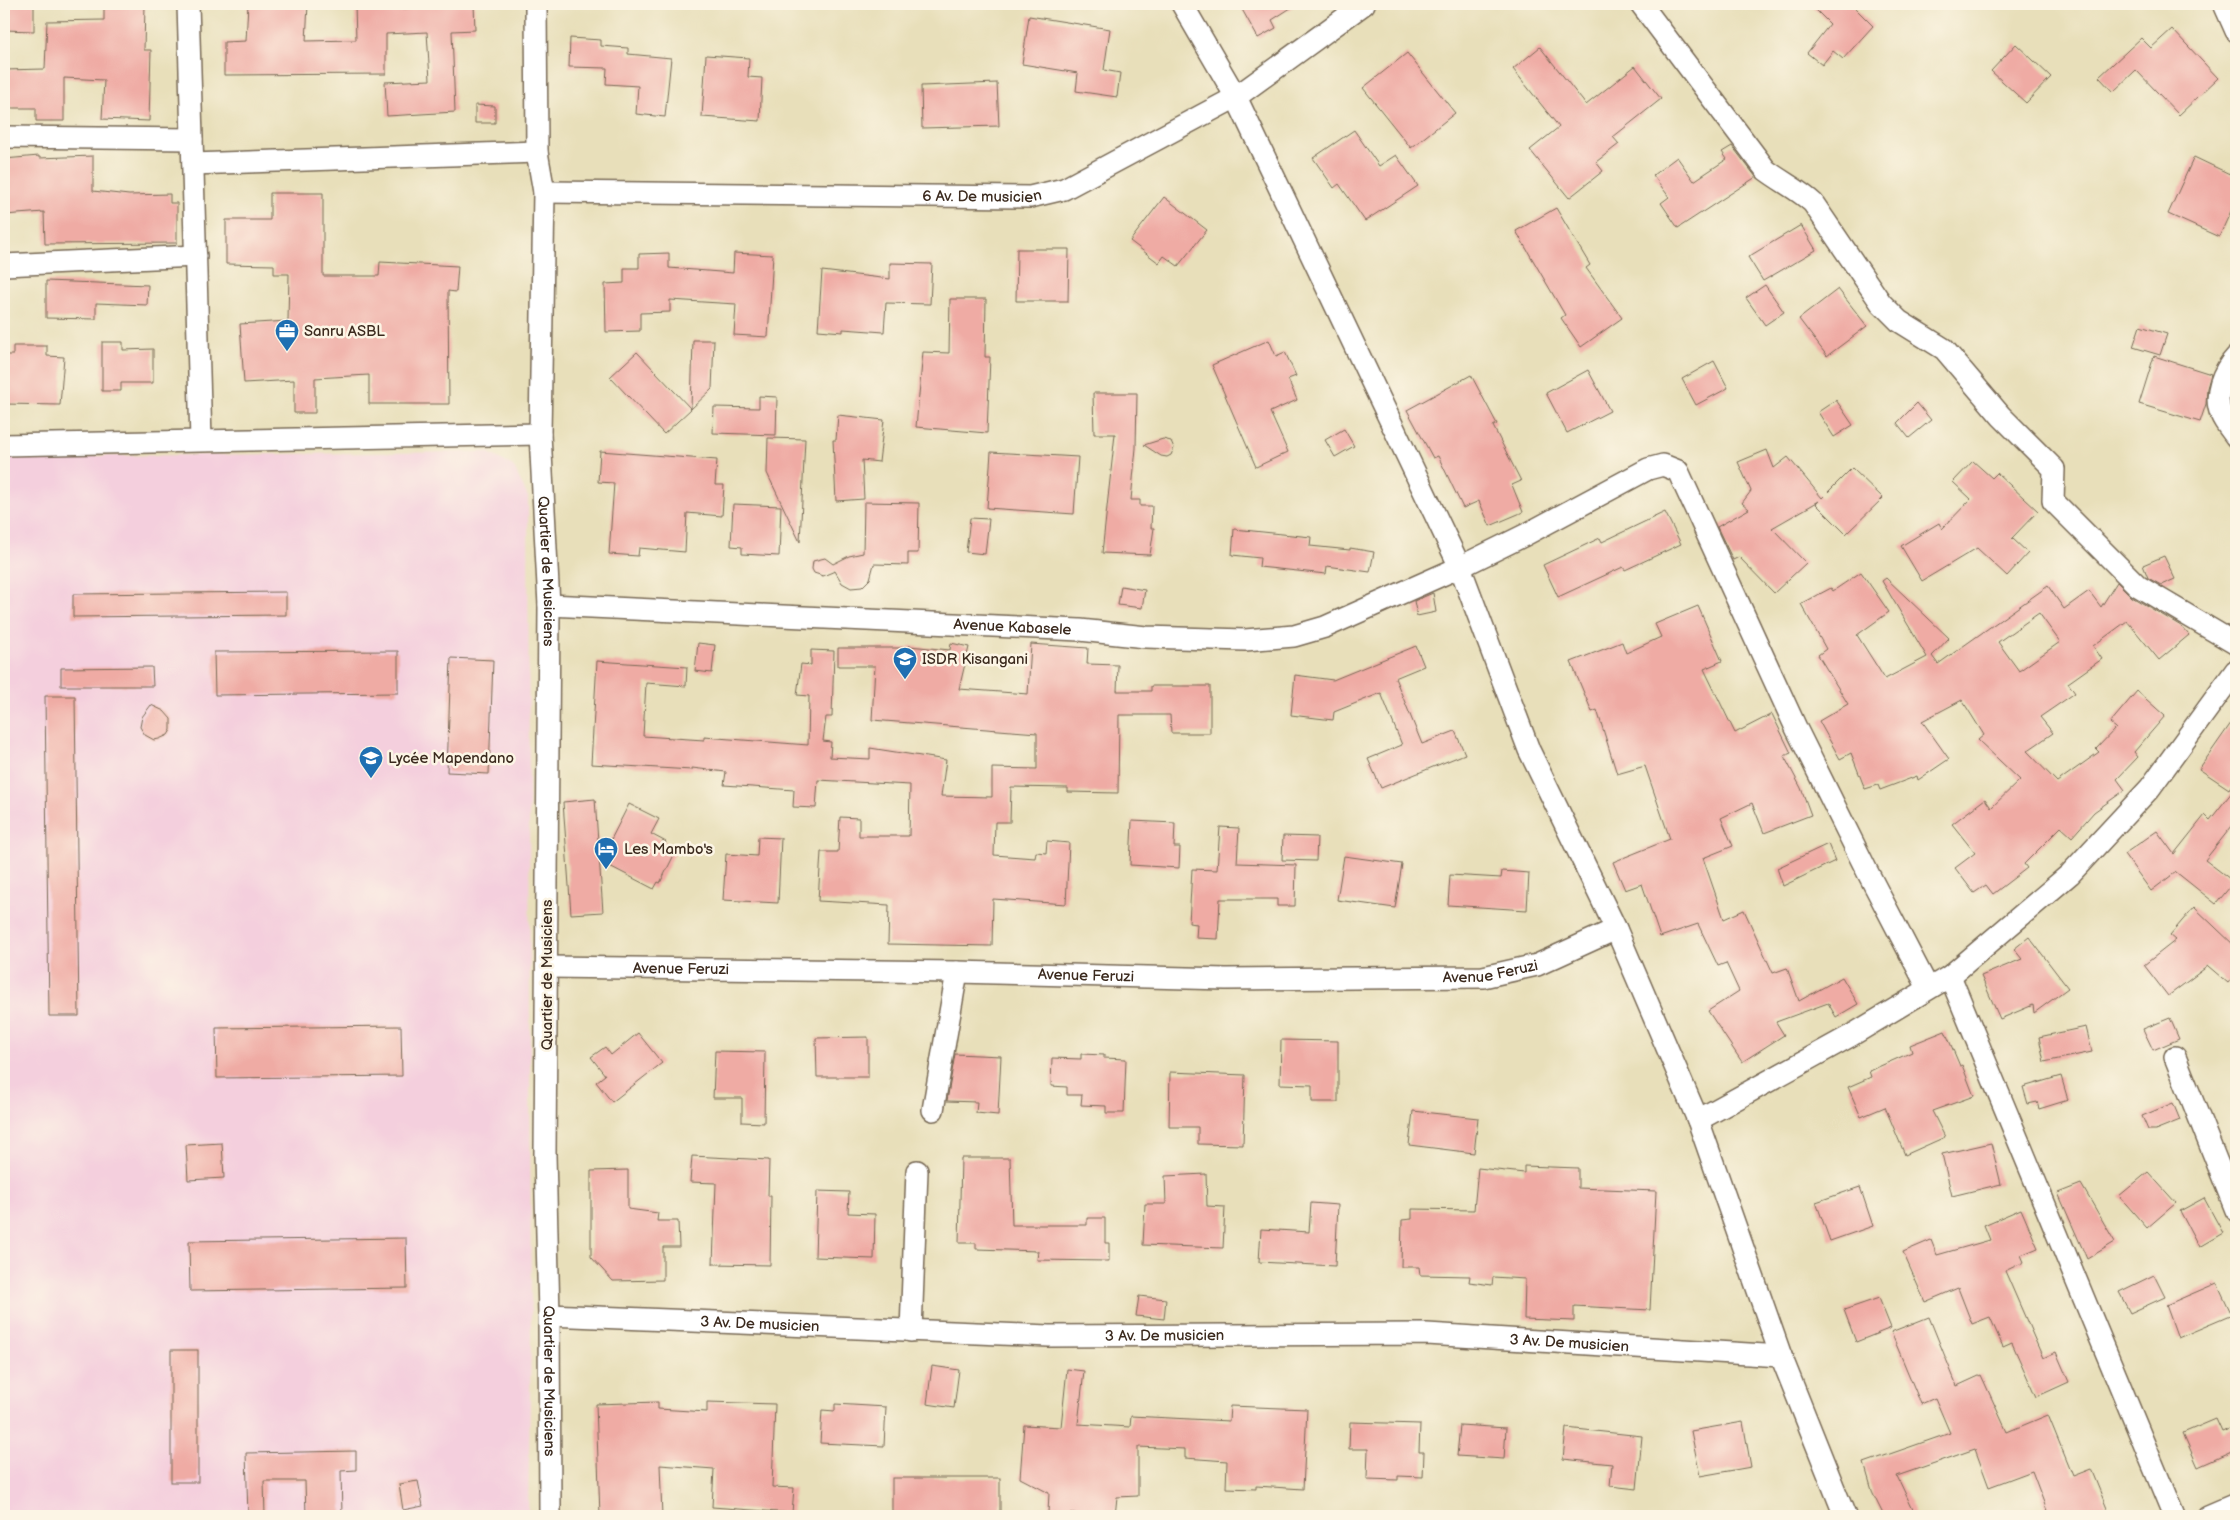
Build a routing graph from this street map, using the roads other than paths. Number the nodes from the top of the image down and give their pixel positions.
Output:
1 (188, 4) edge
2 (536, 4) edge
3 (1182, 4) edge
4 (1364, 4) edge
5 (1641, 4) edge
6 (2224, 4) edge
7 (2236, 31) edge
8 (1236, 97) junction
9 (4, 137) edge
10 (192, 139) junction
11 (537, 152) junction
12 (193, 164) junction
13 (544, 192) junction
14 (196, 256) junction
15 (4, 265) edge
16 (2236, 357) edge
17 (540, 434) junction
18 (2236, 436) edge
19 (202, 440) junction
20 (4, 445) edge
21 (1460, 567) junction
22 (549, 605) junction
23 (2236, 644) edge
24 (2236, 670) edge
25 (1616, 929) junction
26 (547, 967) junction
27 (957, 972) junction
28 (1950, 976) junction
29 (1928, 988) junction
30 (2175, 1057) dead end
31 (933, 1110) dead end
32 (1698, 1120) junction
33 (918, 1171) dead end
34 (2236, 1210) edge
35 (550, 1315) junction
36 (911, 1331) junction
37 (1780, 1356) junction
38 (2236, 1504) edge
39 (550, 1516) edge
40 (1845, 1516) edge
41 (2174, 1516) edge
42 (2208, 1516) edge

1 - 10 street
2 - 11 street, Quartier de Musiciens
3 - 8 street
4 - 8 street, 6 Av. De musicien
5 - 23 street
6 - 7 street
8 - 13 street, 6 Av. De musicien
8 - 21 street
9 - 10 street
10 - 12 street
11 - 12 street
11 - 13 street, Quartier de Musiciens
12 - 14 street
13 - 17 street, Quartier de Musiciens
14 - 15 street
14 - 19 street
16 - 18 street
17 - 19 street
17 - 22 street, Quartier de Musiciens
19 - 20 street
21 - 22 street, Avenue Kabasele
21 - 25 street
21 - 29 street, Avenue Kabasele
22 - 26 street, Quartier de Musiciens
24 - 28 street
25 - 27 street, Avenue Feruzi
25 - 32 street
26 - 27 street, Avenue Feruzi
26 - 35 street, Quartier de Musiciens
27 - 31 street
28 - 29 street
28 - 41 street
29 - 32 street
30 - 34 street
32 - 37 street
33 - 36 street
35 - 36 street, 3 Av. De musicien
35 - 39 street, Quartier de Musiciens
36 - 37 street, 3 Av. De musicien
37 - 40 street
38 - 42 street

